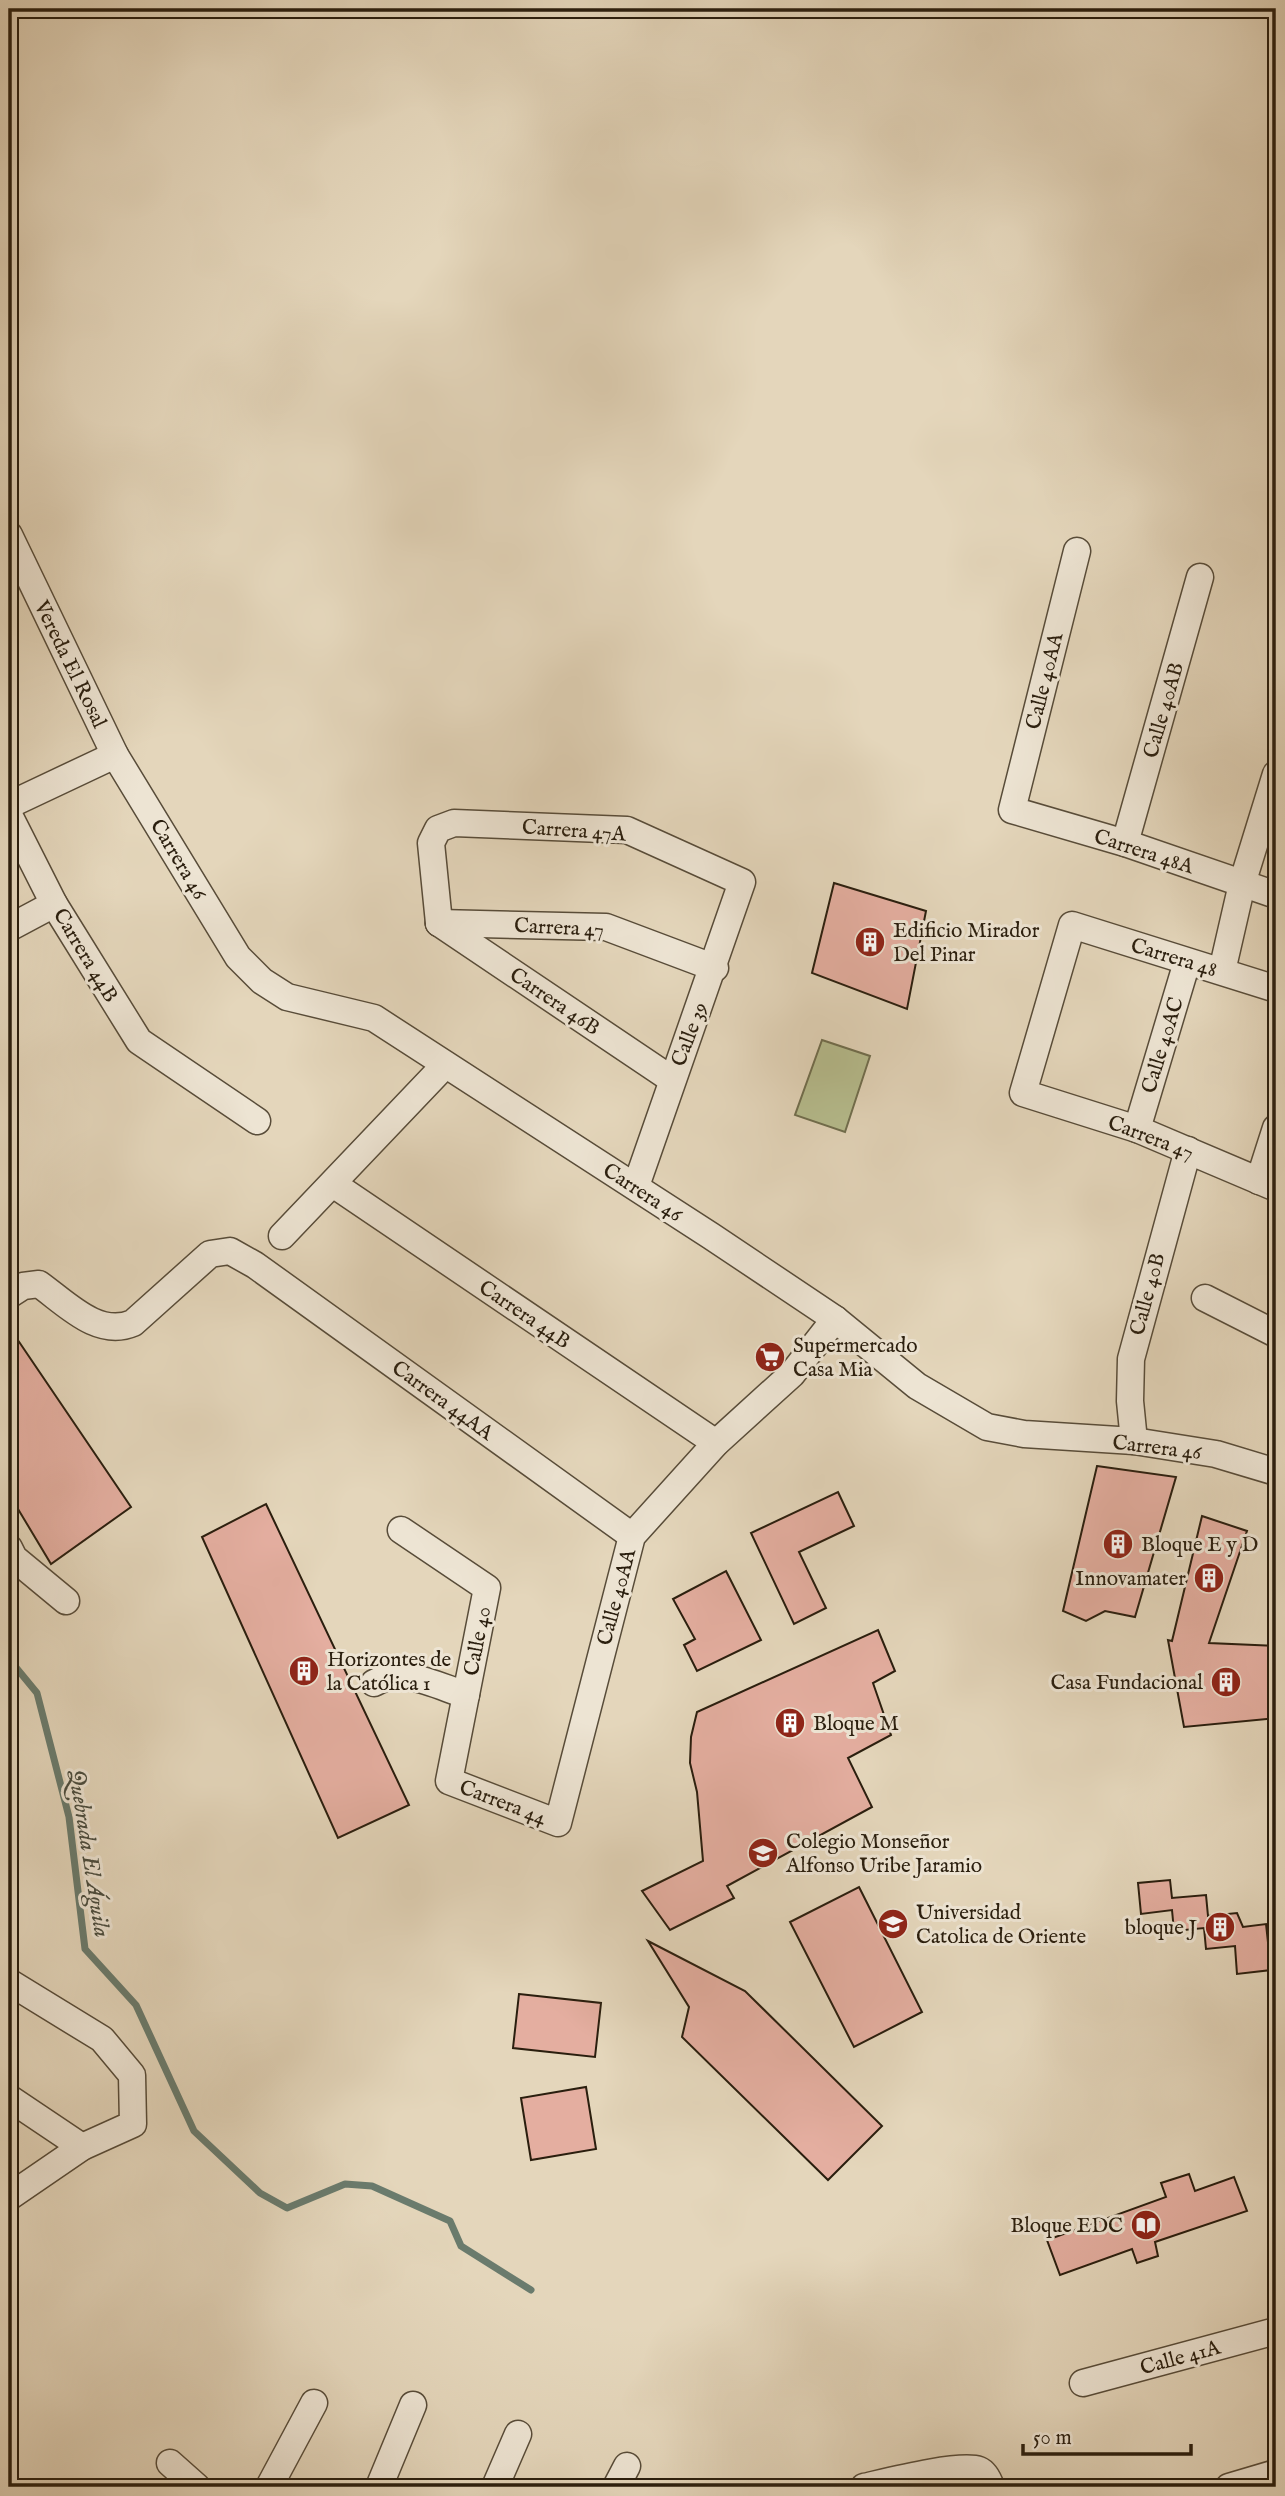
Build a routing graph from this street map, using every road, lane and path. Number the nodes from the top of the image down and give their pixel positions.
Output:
1 (9, 535) edge
2 (1077, 551) dead end
3 (1200, 577) dead end
4 (115, 755) junction
5 (1276, 774) edge
6 (9, 805) edge
7 (1012, 810) joint
8 (9, 815) edge
9 (1125, 843) junction
10 (742, 882) joint
11 (1242, 884) junction
12 (1276, 895) edge
13 (54, 904) junction
14 (439, 923) junction
15 (9, 928) edge
16 (1187, 962) junction
17 (715, 968) junction
18 (1222, 971) junction
19 (1276, 989) edge
20 (444, 1066) junction
21 (671, 1079) junction
22 (1023, 1093) joint
23 (257, 1121) dead end
24 (1276, 1128) edge
25 (1137, 1129) junction
26 (1188, 1150) junction
27 (333, 1184) junction
28 (1268, 1185) edge
29 (636, 1186) junction
30 (282, 1237) dead end
31 (9, 1295) edge
32 (1205, 1298) dead end
33 (835, 1319) junction
34 (1276, 1334) edge
35 (1134, 1441) junction
36 (716, 1443) junction
37 (1276, 1472) edge
38 (401, 1530) dead end
39 (632, 1536) junction
40 (9, 1548) edge
41 (66, 1601) dead end
42 (374, 1683) dead end
43 (466, 1695) junction
44 (449, 1781) joint
45 (558, 1823) joint
46 (9, 1982) edge
47 (9, 2098) edge
48 (82, 2147) junction
49 (9, 2197) edge
50 (1276, 2331) edge
51 (1083, 2383) dead end
52 (314, 2403) dead end
53 (414, 2405) dead end
54 (518, 2434) dead end
55 (170, 2463) dead end
56 (1276, 2473) edge
57 (986, 2479) edge
58 (197, 2487) edge
59 (269, 2487) edge
60 (379, 2487) edge
61 (495, 2487) edge
62 (864, 2487) edge
63 (1229, 2487) edge

1 - 4 street, Vereda El Rosal
2 - 7 street, Calle 40AA
3 - 9 street, Calle 40AB
4 - 6 street
4 - 20 street, Carrera 46
5 - 11 street
7 - 9 street, Carrera 48A
8 - 13 street, Carrera 44B
9 - 11 street, Carrera 48A
10 - 14 street, Carrera 47A
10 - 17 street, Calle 39
11 - 12 street, Carrera 48A
11 - 18 street
13 - 15 street
13 - 23 street, Carrera 44B
14 - 17 street, Carrera 47
14 - 21 street, Carrera 46B
16 - 18 street, Carrera 48
16 - 22 street, Carrera 48
16 - 25 street, Calle 40AC
17 - 21 street, Calle 39
18 - 19 street, Carrera 48
20 - 27 street
20 - 29 street, Carrera 46
21 - 29 street, Calle 39
22 - 25 street, Carrera 47
24 - 28 street
25 - 26 street, Carrera 47
26 - 28 street, Carrera 47
26 - 35 street, Calle 40B
27 - 30 street
27 - 36 street, Carrera 44B
29 - 33 street, Carrera 46
31 - 39 street, Carrera 44AA
32 - 34 street
33 - 35 street, Carrera 46
33 - 36 street, Calle 40AA
35 - 37 street, Carrera 46
36 - 39 street, Calle 40AA
38 - 43 street, Calle 40
39 - 45 street, Calle 40AA
40 - 41 street
42 - 43 street, Calle 40
43 - 44 street, Calle 40
44 - 45 street, Carrera 44
46 - 48 street
47 - 48 street
48 - 49 street
50 - 51 street, Calle 41A
52 - 59 street
53 - 60 street
54 - 61 street
55 - 58 street
56 - 63 street
57 - 62 street

